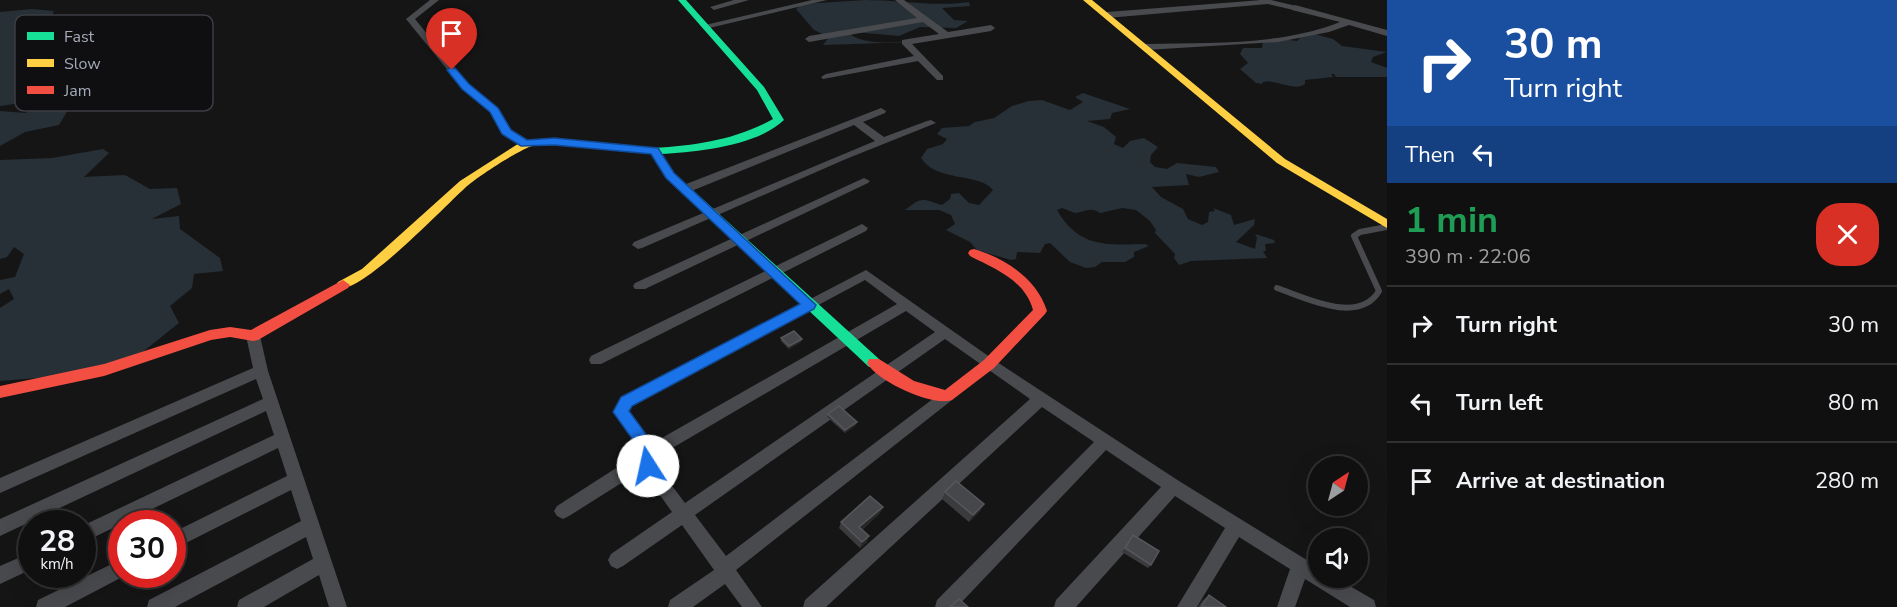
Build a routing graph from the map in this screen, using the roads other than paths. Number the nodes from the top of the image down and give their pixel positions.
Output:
1 (435, 0) edge
2 (682, 0) edge
3 (745, 0) edge
4 (823, 0) edge
5 (899, 0) edge
6 (1087, 0) edge
7 (1265, 1) edge
8 (714, 7) dead end
9 (1295, 8) joint
10 (1107, 15) junction
11 (924, 19) junction
12 (1349, 22) junction
13 (705, 26) junction
14 (991, 28) dead end
15 (1387, 33) edge
16 (946, 35) junction
17 (809, 39) dead end
18 (1146, 47) junction
19 (920, 58) junction
20 (826, 77) dead end
21 (940, 78) dead end
22 (881, 111) dead end
23 (855, 121) junction
24 (931, 123) dead end
25 (883, 141) junction
26 (525, 144) junction
27 (654, 151) junction
28 (864, 181) dead end
29 (685, 189) junction
30 (712, 215) junction
31 (1387, 226) edge
32 (861, 228) dead end
33 (740, 241) junction
34 (638, 245) dead end
35 (974, 253) dead end
36 (774, 273) junction
37 (640, 286) dead end
38 (1277, 288) dead end
39 (907, 304) junction
40 (809, 305) junction
41 (945, 332) junction
42 (254, 336) junction
43 (847, 340) junction
44 (596, 360) dead end
45 (989, 364) junction
46 (261, 371) junction
47 (884, 372) junction
48 (0, 392) edge
49 (947, 396) junction
50 (1041, 398) junction
51 (271, 402) junction
52 (283, 438) junction
53 (1105, 441) junction
54 (648, 455) junction
55 (296, 479) junction
56 (0, 486) edge
57 (1173, 486) junction
58 (564, 511) dead end
59 (683, 514) junction
60 (311, 525) junction
61 (1236, 525) junction
62 (0, 528) edge
63 (96, 528) edge
64 (186, 535) edge
65 (617, 560) dead end
66 (323, 563) junction
67 (1300, 565) junction
68 (18, 567) edge
69 (725, 570) junction
70 (1308, 570) edge
71 (0, 575) edge
72 (108, 575) edge
73 (1337, 588) edge
74 (45, 607) edge
75 (156, 607) edge
76 (246, 607) edge
77 (338, 607) edge
78 (677, 607) edge
79 (753, 607) edge
80 (812, 607) edge
81 (944, 607) edge
82 (1062, 607) edge
83 (1186, 607) edge
84 (1286, 607) edge
85 (1367, 607) edge

1 - 26 street
2 - 13 street
3 - 8 street
4 - 13 street
5 - 11 street
6 - 10 street
7 - 9 lane
7 - 10 street
9 - 12 street
10 - 18 street
11 - 16 street
11 - 17 street
12 - 15 street
12 - 18 street
13 - 27 street
14 - 16 street
16 - 19 street
18 - 31 street
19 - 20 street
19 - 21 street
22 - 23 street
23 - 25 street
23 - 29 street
24 - 25 street
25 - 30 street
26 - 27 street
26 - 42 street
27 - 29 street
28 - 33 street
29 - 30 street
30 - 33 street
30 - 34 street
31 - 38 lane
32 - 36 street
33 - 36 street
33 - 37 street
35 - 45 street
36 - 40 street
36 - 44 street
39 - 40 street
39 - 41 street
39 - 43 street
40 - 43 street
40 - 54 street
41 - 45 street
41 - 47 street
42 - 46 street
42 - 48 street
43 - 47 street
43 - 54 street
45 - 49 street
45 - 50 street
46 - 51 street
46 - 56 street
47 - 49 street
47 - 59 street
49 - 69 street
50 - 53 street
50 - 80 street
51 - 52 street
51 - 62 street
52 - 55 street
52 - 63 street
53 - 57 street
53 - 81 street
54 - 58 street
54 - 59 street
55 - 60 street
55 - 64 street
57 - 61 street
57 - 82 street
59 - 65 street
59 - 69 street
60 - 66 street
60 - 75 street
61 - 67 street
61 - 83 street
66 - 76 street
66 - 77 street
67 - 70 street
67 - 84 street
68 - 71 street
69 - 78 street
69 - 79 street
72 - 74 street
73 - 85 street

